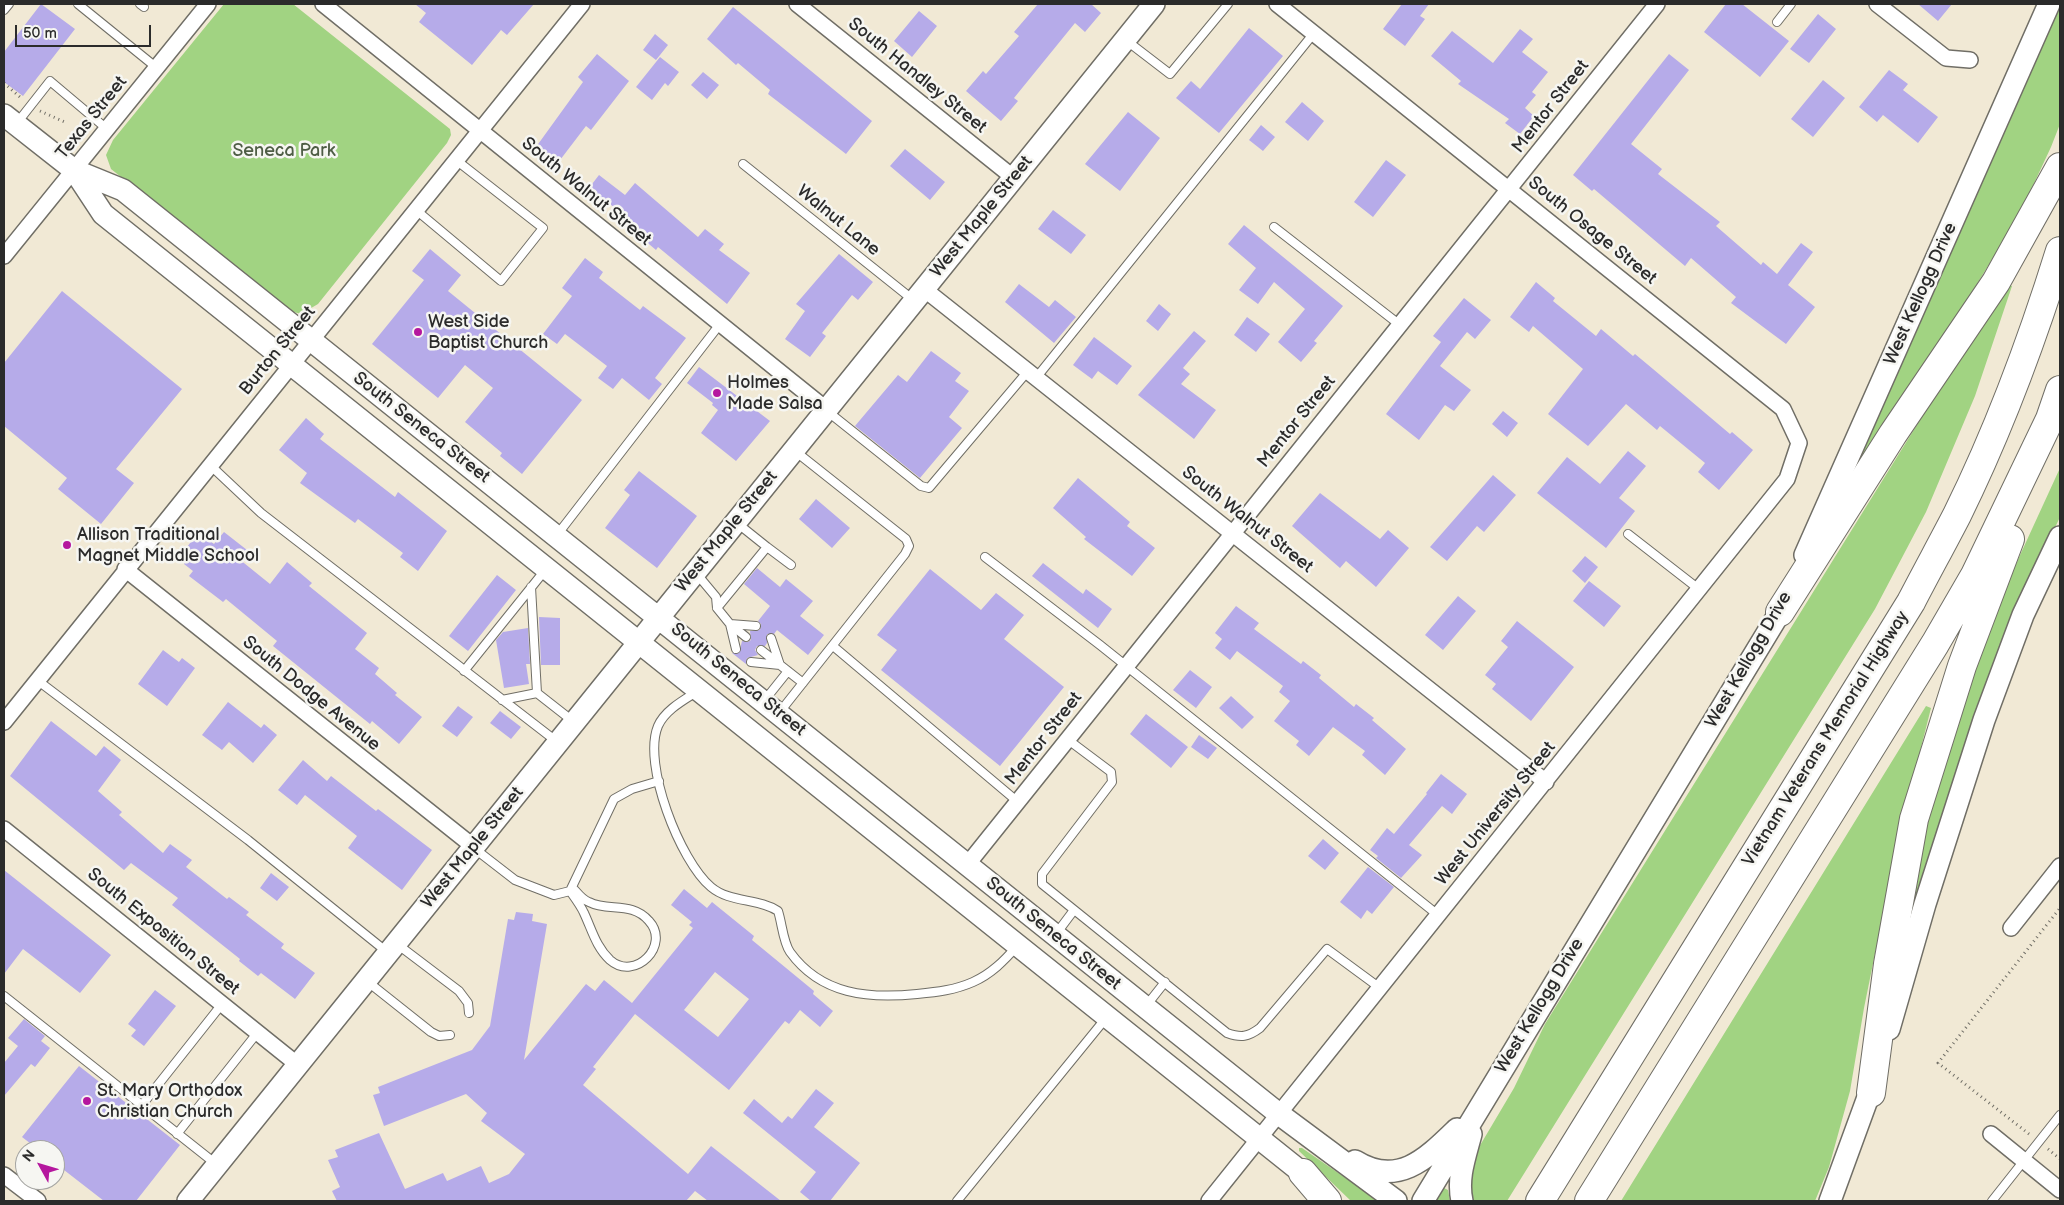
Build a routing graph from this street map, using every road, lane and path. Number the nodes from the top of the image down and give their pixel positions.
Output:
1 (9, 4) edge
2 (78, 4) edge
3 (208, 4) edge
4 (323, 4) edge
5 (582, 4) edge
6 (797, 4) edge
7 (1154, 4) edge
8 (1228, 4) edge
9 (1278, 4) edge
10 (1657, 4) edge
11 (1791, 4) edge
12 (1877, 4) edge
13 (2049, 4) edge
14 (4, 10) edge
15 (1777, 22) dead end
16 (1314, 32) junction
17 (1125, 40) junction
18 (1970, 60) dead end
19 (157, 68) junction
20 (10, 120) edge
21 (107, 129) junction
22 (480, 130) junction
23 (456, 160) junction
24 (744, 164) dead end
25 (2060, 167) edge
26 (74, 170) junction
27 (1014, 178) junction
28 (1510, 189) junction
29 (416, 210) junction
30 (1274, 227) dead end
31 (2060, 251) edge
32 (4, 256) edge
33 (919, 295) junction
34 (720, 324) junction
35 (1400, 325) junction
36 (311, 340) junction
37 (290, 366) junction
38 (1032, 374) junction
39 (2060, 390) edge
40 (826, 409) junction
41 (2050, 419) junction
42 (1800, 443) joint
43 (794, 450) junction
44 (210, 465) junction
45 (736, 522) junction
46 (1232, 532) junction
47 (1628, 534) dead end
48 (556, 535) junction
49 (2060, 537) edge
50 (767, 547) junction
51 (985, 557) dead end
52 (791, 565) dead end
53 (546, 568) junction
54 (125, 569) junction
55 (695, 572) junction
56 (531, 587) junction
57 (1700, 590) junction
58 (717, 608) junction
59 (1780, 612) junction
60 (659, 617) junction
61 (730, 624) junction
62 (756, 626) dead end
63 (746, 637) dead end
64 (771, 638) dead end
65 (639, 641) junction
66 (833, 646) junction
67 (736, 650) dead end
68 (762, 650) dead end
69 (751, 662) dead end
70 (780, 665) junction
71 (1125, 666) junction
72 (464, 671) junction
73 (788, 671) junction
74 (37, 680) junction
75 (803, 683) junction
76 (700, 690) junction
77 (537, 693) junction
78 (502, 700) junction
79 (772, 707) junction
80 (4, 722) edge
81 (574, 723) junction
82 (1067, 739) junction
83 (558, 743) junction
84 (659, 781) junction
85 (1546, 782) junction
86 (1018, 802) junction
87 (4, 829) edge
88 (474, 848) junction
89 (967, 865) junction
90 (2060, 866) edge
91 (571, 889) junction
92 (2060, 908) edge
93 (1074, 910) junction
94 (1438, 915) junction
95 (2011, 928) dead end
96 (1055, 935) junction
97 (1018, 945) junction
98 (392, 948) junction
99 (366, 981) junction
100 (1165, 982) junction
101 (1380, 988) junction
102 (4, 996) edge
103 (222, 1004) junction
104 (1145, 1007) junction
105 (469, 1013) dead end
106 (1108, 1016) junction
107 (258, 1032) junction
108 (450, 1035) dead end
109 (298, 1064) junction
110 (1871, 1093) junction
111 (142, 1105) junction
112 (1477, 1109) junction
113 (1279, 1114) junction
114 (2060, 1115) edge
115 (177, 1134) junction
116 (1991, 1134) dead end
117 (1260, 1138) junction
118 (2039, 1142) junction
119 (2060, 1159) edge
120 (2024, 1161) junction
121 (217, 1165) junction
122 (1303, 1173) junction
123 (4, 1175) edge
124 (2060, 1190) edge
125 (38, 1201) edge
126 (188, 1201) edge
127 (957, 1201) edge
128 (1210, 1201) edge
129 (1327, 1201) edge
130 (1337, 1201) edge
131 (1396, 1201) edge
132 (1423, 1201) edge
133 (1462, 1201) edge
134 (1540, 1201) edge
135 (1589, 1201) edge
136 (1830, 1201) edge
137 (1992, 1201) edge

1 - 14 lane
2 - 19 lane
3 - 19 street, Texas Street
4 - 22 street, South Walnut Street
5 - 22 street, Burton Street
6 - 27 street, South Handley Street
7 - 17 street, West Maple Street
8 - 17 lane
9 - 16 street, South Osage Street
10 - 28 street, Mentor Street
11 - 15 lane
12 - 18 street
13 - 59 street, West Kellogg Drive
16 - 28 street, South Osage Street
16 - 38 lane
17 - 27 street, West Maple Street
19 - 21 street, Texas Street
20 - 21 lane
20 - 26 street, South Seneca Street
21 - 26 street, Texas Street
22 - 23 street, Burton Street
22 - 34 street, South Walnut Street
23 - 29 street, Burton Street
23 - 29 lane
24 - 33 lane, Walnut Lane
25 - 59 highway
26 - 32 street, Texas Street
26 - 36 street, South Seneca Street
26 - 37 street, South Seneca Street
27 - 33 street, West Maple Street
28 - 35 street, Mentor Street
28 - 42 street, South Osage Street
29 - 36 street, Burton Street
30 - 35 lane
31 - 134 highway, Vietnam Veterans Memorial Highway
33 - 38 street, South Walnut Street
33 - 40 street, West Maple Street
34 - 40 street, South Walnut Street
34 - 48 lane
35 - 46 street, Mentor Street
36 - 37 street, Burton Street
36 - 48 street, South Seneca Street
37 - 44 street, Burton Street
37 - 53 street, South Seneca Street
38 - 40 lane
38 - 46 street, South Walnut Street
39 - 41 highway
40 - 43 street, West Maple Street
41 - 110 highway
41 - 135 highway
42 - 57 street, West University Street
43 - 45 street, West Maple Street
43 - 66 lane
44 - 54 street, Burton Street
44 - 72 lane
45 - 50 lane
45 - 55 street, West Maple Street
46 - 71 street, Mentor Street
46 - 85 street, South Walnut Street
47 - 57 lane
48 - 60 street, South Seneca Street
49 - 110 street
50 - 52 lane
50 - 58 lane
51 - 71 lane
53 - 56 lane
53 - 65 street, South Seneca Street
54 - 74 street, Burton Street
54 - 88 street, South Dodge Avenue
55 - 58 lane
55 - 60 street, West Maple Street
56 - 72 lane
56 - 77 lane
57 - 85 street, West University Street
58 - 61 lane
59 - 112 street, West Kellogg Drive
60 - 65 street, West Maple Street
60 - 79 street, South Seneca Street
61 - 62 lane
61 - 63 lane
61 - 67 lane
64 - 70 lane
65 - 76 street, South Seneca Street
65 - 81 street, West Maple Street
66 - 75 lane
66 - 86 lane
68 - 70 lane
69 - 70 lane
70 - 73 lane
71 - 82 street, Mentor Street
71 - 94 lane
72 - 78 lane
73 - 75 lane
73 - 79 lane
74 - 80 street, Burton Street
74 - 98 lane
75 - 79 lane
76 - 84 lane
76 - 97 street, South Seneca Street
77 - 78 lane
77 - 81 lane
78 - 83 lane
79 - 89 street, South Seneca Street
81 - 83 street, West Maple Street
82 - 86 street, Mentor Street
82 - 93 lane
83 - 88 street, West Maple Street
84 - 91 lane
84 - 97 lane
85 - 94 street, West University Street
86 - 89 street, Mentor Street
87 - 103 street, South Exposition Street
88 - 91 lane
88 - 98 street, West Maple Street
89 - 96 street, South Seneca Street
90 - 95 street
91 - 91 lane
92 - 118 path
93 - 96 lane
93 - 100 lane
94 - 101 street, West University Street
96 - 104 street, South Seneca Street
97 - 106 street, South Seneca Street
98 - 99 street, West Maple Street
98 - 105 lane
99 - 108 lane
99 - 109 street, West Maple Street
100 - 101 lane
100 - 104 lane
101 - 113 street, West University Street
102 - 111 lane
103 - 107 street, South Exposition Street
103 - 111 lane
104 - 113 street, South Seneca Street
106 - 117 street, South Seneca Street
106 - 127 lane
107 - 109 street, South Exposition Street
107 - 115 lane
109 - 121 street, West Maple Street
110 - 136 street
111 - 115 lane
112 - 113 street
112 - 132 street, West Kellogg Drive
112 - 133 street
113 - 117 street, West University Street
113 - 131 street, South Seneca Street
114 - 118 lane
115 - 121 lane
116 - 120 street
117 - 122 street, South Seneca Street
117 - 128 street, West University Street
118 - 119 path
118 - 120 lane
120 - 124 street
120 - 137 lane
121 - 126 street, West Maple Street
122 - 129 highway
122 - 130 street, South Seneca Street
123 - 125 street

